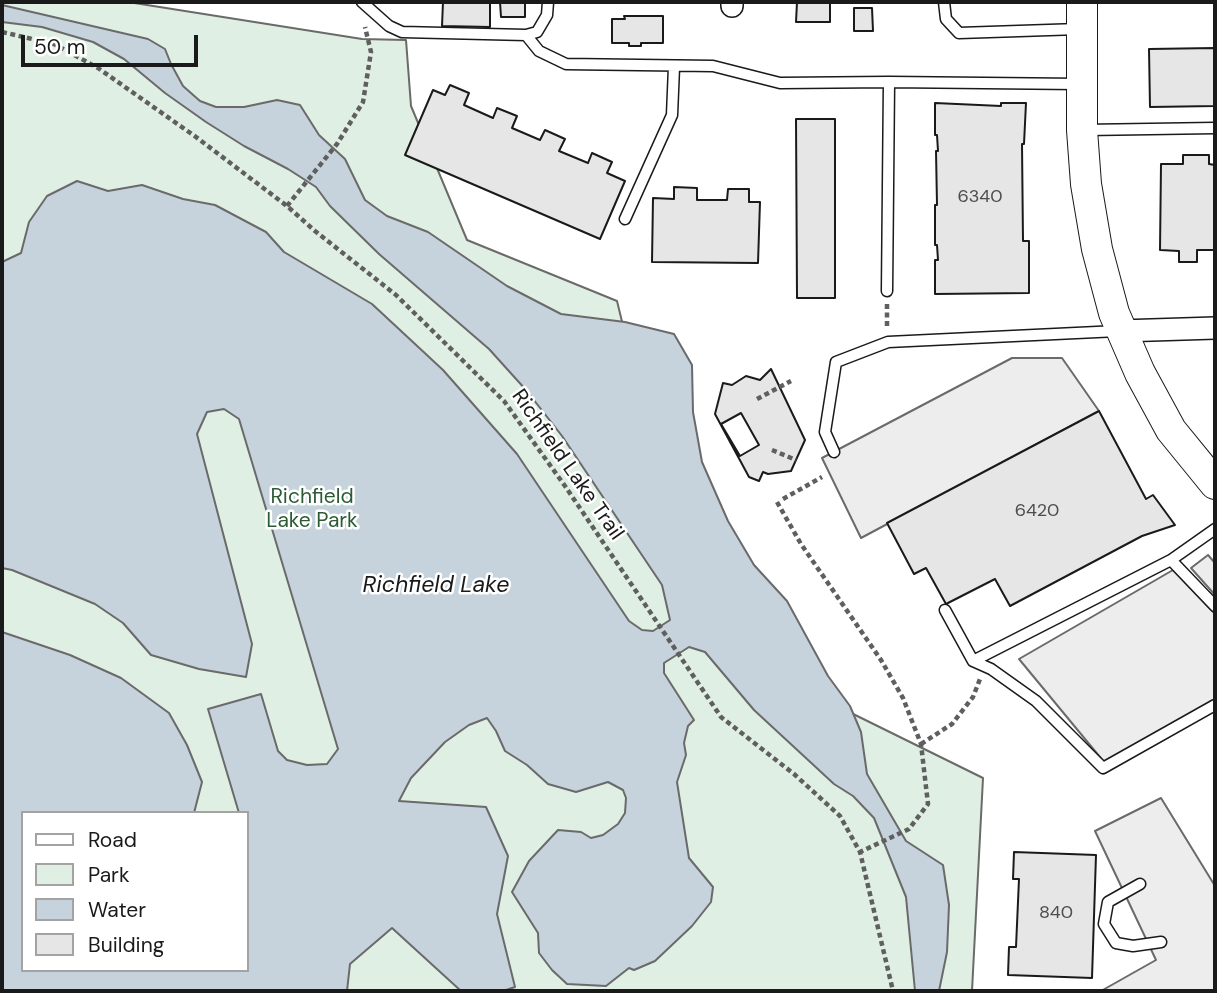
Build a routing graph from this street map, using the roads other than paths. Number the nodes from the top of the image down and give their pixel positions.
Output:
1 (362, 2) edge
2 (548, 2) edge
3 (944, 2) edge
4 (1082, 15) edge
5 (526, 36) junction
6 (674, 67) junction
7 (889, 82) junction
8 (1082, 84) junction
9 (1215, 128) edge
10 (1082, 130) junction
11 (625, 219) dead end
12 (887, 290) road end
13 (1215, 328) edge
14 (1120, 331) junction
15 (834, 452) dead end
16 (1215, 484) edge
17 (1215, 529) edge
18 (1171, 560) junction
19 (1215, 606) edge
20 (944, 610) dead end
21 (973, 661) junction
22 (1215, 705) edge
23 (1140, 884) dead end
24 (1161, 942) dead end

1 - 5 lane
2 - 5 lane
3 - 4 lane
4 - 8 main road
5 - 6 lane
6 - 7 lane
6 - 11 lane
7 - 8 lane
7 - 12 lane
8 - 10 main road
9 - 10 lane
10 - 14 main road
13 - 14 street
14 - 15 lane
14 - 16 main road
17 - 18 lane
18 - 19 lane
18 - 21 lane
20 - 21 lane
21 - 22 lane
23 - 24 lane

